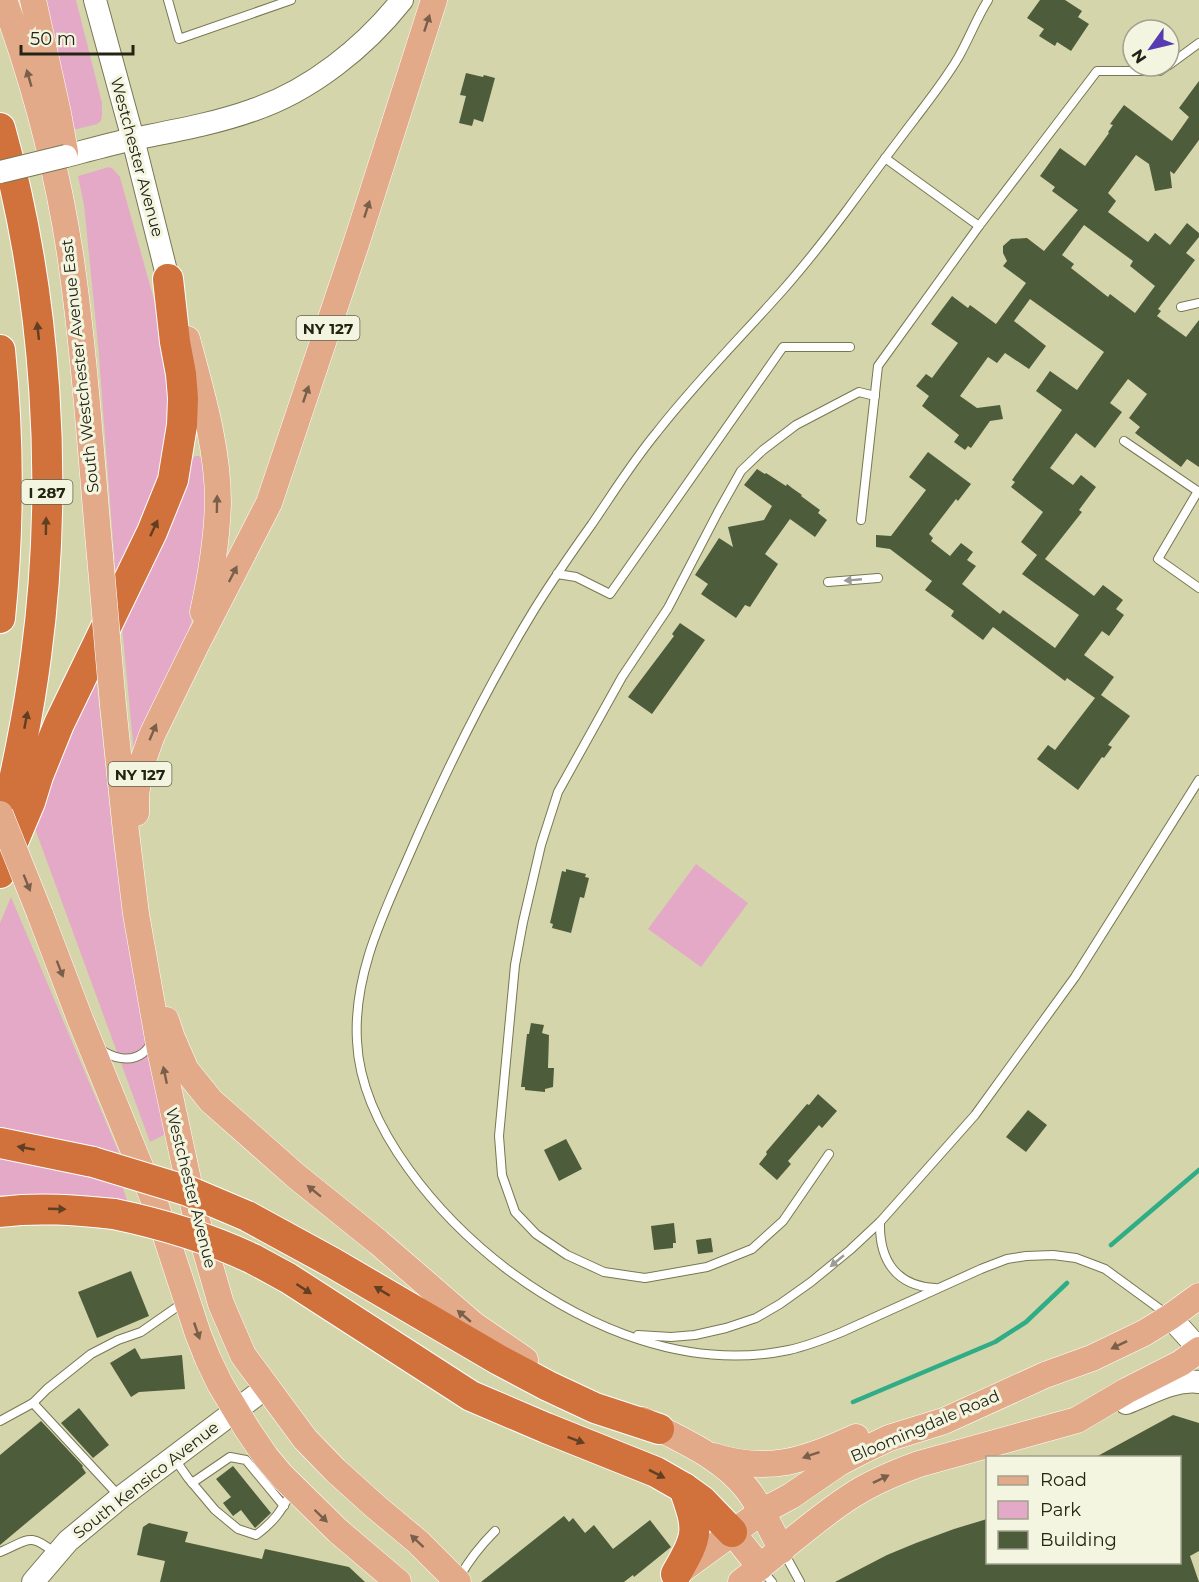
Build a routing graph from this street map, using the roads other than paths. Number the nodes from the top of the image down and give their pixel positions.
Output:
1 (4, 0) edge
2 (33, 0) edge
3 (95, 0) edge
4 (168, 0) edge
5 (291, 0) edge
6 (402, 0) edge
7 (434, 0) edge
8 (988, 0) edge
9 (1199, 43) edge
10 (1181, 56) edge
11 (1121, 71) edge
12 (0, 128) edge
13 (133, 139) junction
14 (885, 158) junction
15 (0, 172) edge
16 (979, 226) junction
17 (168, 279) junction
18 (1199, 303) edge
19 (1181, 307) dead end
20 (77, 309) junction
21 (850, 347) dead end
22 (0, 350) edge
23 (875, 396) junction
24 (1125, 441) dead end
25 (1198, 492) edge
26 (861, 520) dead end
27 (557, 574) junction
28 (878, 578) dead end
29 (828, 582) dead end
30 (1199, 588) edge
31 (1, 605) edge
32 (196, 645) junction
33 (113, 705) joint
34 (1199, 780) edge
35 (0, 814) edge
36 (0, 843) edge
37 (0, 873) edge
38 (138, 926) junction
39 (158, 1038) junction
40 (88, 1039) junction
41 (0, 1143) edge
42 (829, 1154) dead end
43 (0, 1212) edge
44 (880, 1222) junction
45 (937, 1288) junction
46 (1199, 1296) edge
47 (187, 1300) junction
48 (1170, 1317) junction
49 (619, 1332) junction
50 (1199, 1333) edge
51 (1199, 1350) edge
52 (1045, 1375) junction
53 (1199, 1383) edge
54 (267, 1387) junction
55 (33, 1403) junction
56 (235, 1412) junction
57 (1077, 1420) junction
58 (0, 1421) edge
59 (659, 1429) junction
60 (702, 1451) junction
61 (174, 1458) junction
62 (259, 1463) junction
63 (192, 1483) junction
64 (684, 1488) junction
65 (120, 1497) junction
66 (289, 1497) junction
67 (761, 1512) junction
68 (495, 1531) dead end
69 (732, 1532) junction
70 (782, 1550) junction
71 (0, 1552) edge
72 (56, 1554) junction
73 (758, 1577) edge
74 (670, 1578) edge
75 (33, 1582) edge
76 (398, 1582) edge
77 (458, 1582) edge
78 (800, 1582) edge

20 -> 1 main road, South Westchester Avenue East
2 - 20 main road
3 - 13 main road, Westchester Avenue
4 - 5 lane
6 - 13 main road
32 -> 7 main road, NY 127
8 - 14 lane
9 - 10 lane
11 - 16 lane
36 -> 12 highway, I 287
13 - 15 main road, bridge
13 - 17 main road, Westchester Avenue
14 - 16 lane
14 - 27 lane
16 - 23 lane
32 -> 17 main road
37 -> 17 highway
18 - 19 lane
20 - 33 main road, South Westchester Avenue East, bridge
21 - 27 lane
22 - 31 highway, I 287
23 - 26 lane
23 - 42 lane
24 - 25 lane
25 - 30 lane
27 - 49 lane
28 -> 29 lane
38 -> 32 main road, NY 127
33 - 38 main road, Westchester Avenue
34 - 44 lane
35 -> 40 main road, Westchester Avenue, bridge
38 - 39 main road, Westchester Avenue
59 -> 38 main road
39 - 40 lane
54 -> 39 main road, Westchester Avenue
40 - 47 main road, Westchester Avenue
59 -> 41 highway, bridge
43 -> 64 highway, bridge
44 - 45 lane
44 -> 49 lane
45 - 48 lane
45 - 49 lane
46 - 48 main road, Bloomingdale Road
47 - 55 lane
47 -> 56 main road, Westchester Avenue
48 - 50 main road
48 - 51 main road
48 -> 52 main road, Bloomingdale Road
51 - 57 main road, Bloomingdale Road
52 -> 60 main road
52 - 67 main road, Bloomingdale Road
53 - 57 main road
54 - 56 main road, South Kensico Avenue
77 -> 54 main road, Westchester Avenue
55 - 58 lane
55 - 65 lane
56 - 61 main road, South Kensico Avenue
56 - 62 main road, Westchester Avenue
70 -> 57 main road, Bloomingdale Road
59 - 60 main road
60 - 67 main road
61 - 63 lane
61 - 65 main road, South Kensico Avenue
62 - 63 lane
62 - 66 main road, Westchester Avenue
63 - 66 lane
64 - 69 highway
64 - 74 highway
65 - 72 main road, South Kensico Avenue
66 -> 76 main road, Westchester Avenue
67 - 69 main road, Bloomingdale Road
67 - 70 main road
68 - 77 lane
69 - 73 main road
69 - 74 main road, Bloomingdale Road
70 - 73 main road, Bloomingdale Road
70 - 78 lane
71 - 72 lane
72 - 75 main road, South Kensico Avenue

